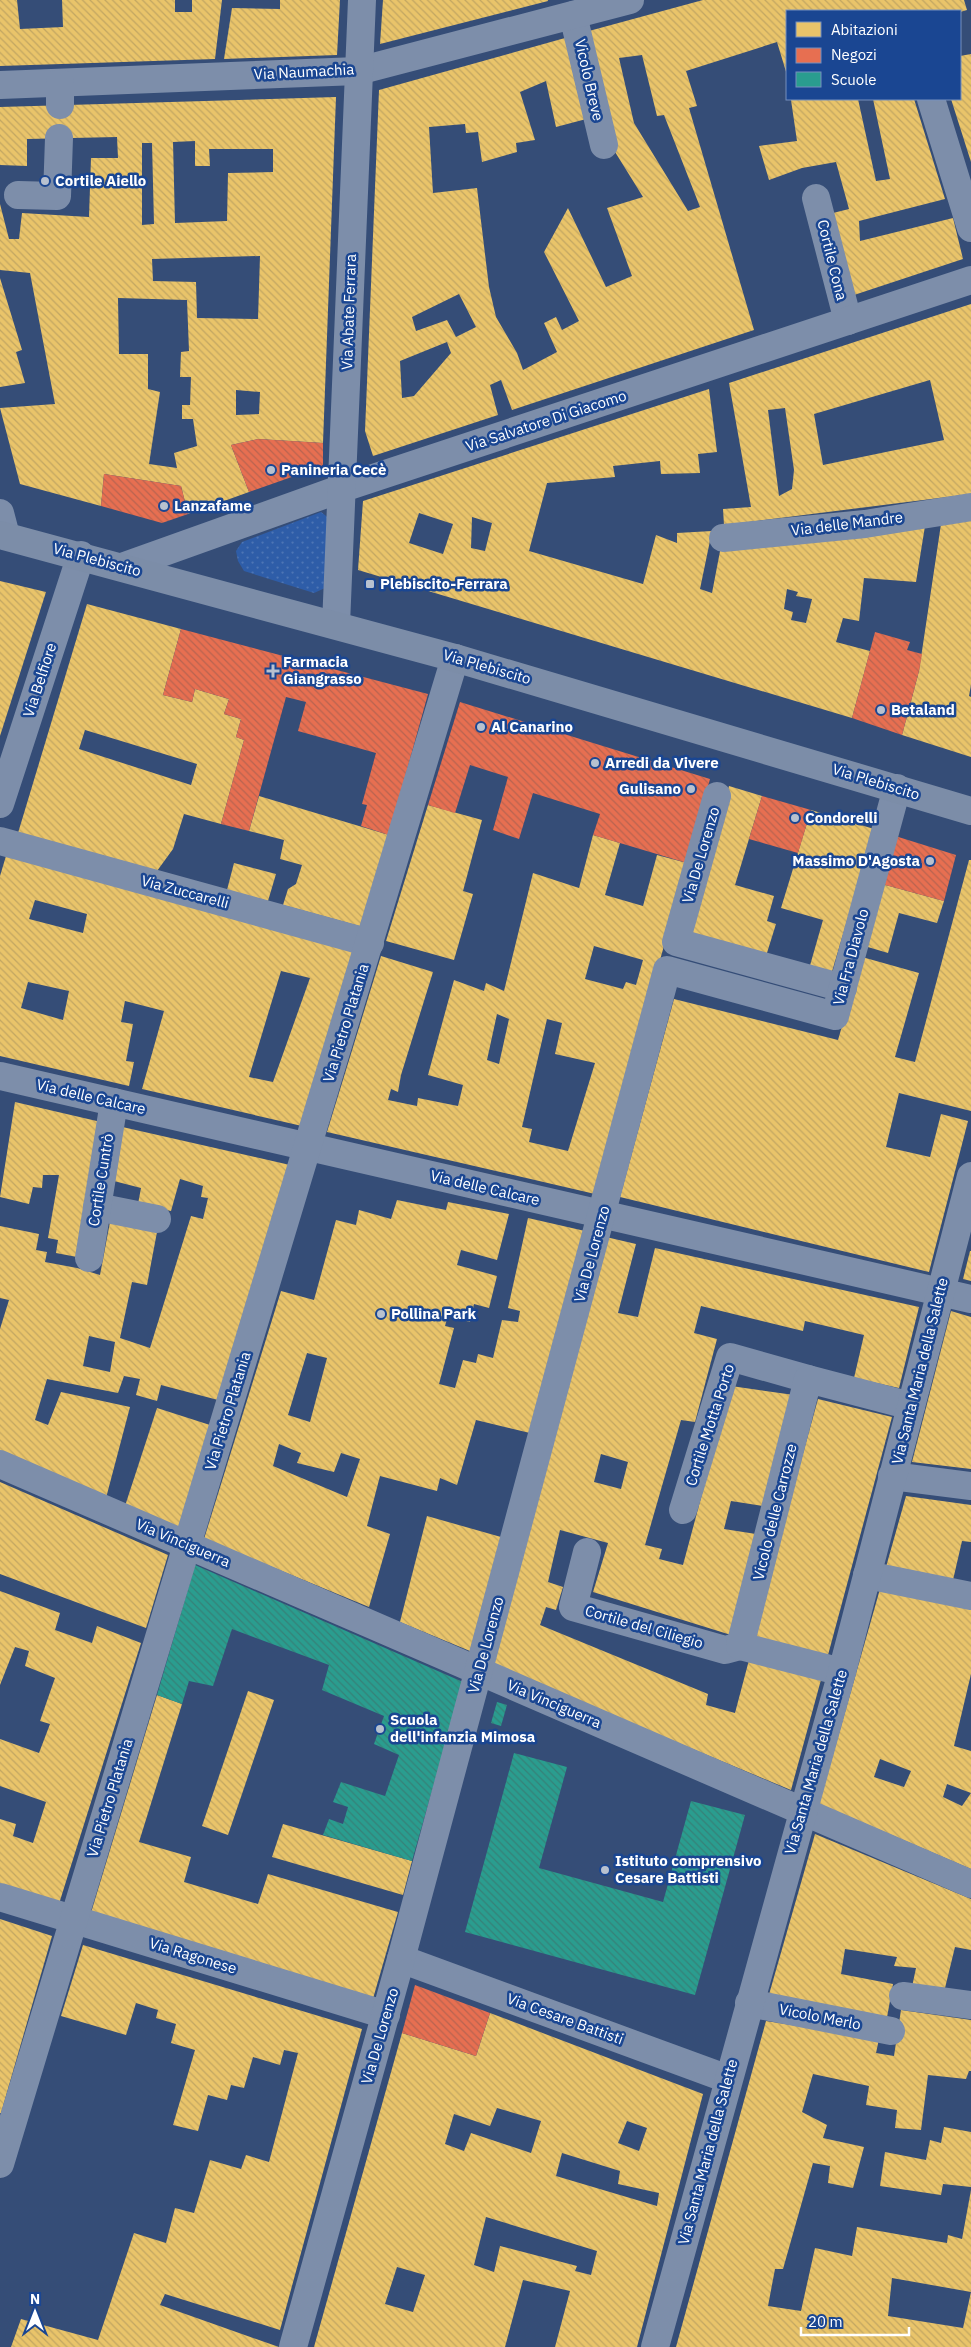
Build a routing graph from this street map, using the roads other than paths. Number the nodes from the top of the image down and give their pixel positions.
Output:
1 (362, 0) edge
2 (630, 0) edge
3 (574, 15) junction
4 (358, 71) junction
5 (0, 85) edge
6 (930, 100) edge
7 (59, 138) dead end
8 (604, 145) dead end
9 (18, 195) dead end
10 (816, 198) dead end
11 (971, 228) edge
12 (971, 280) edge
13 (848, 321) junction
14 (343, 488) junction
15 (971, 507) edge
16 (2, 528) edge
17 (723, 538) dead end
18 (81, 555) junction
19 (122, 567) junction
20 (336, 625) junction
21 (455, 658) junction
22 (897, 788) junction
23 (717, 796) dead end
24 (0, 804) edge
25 (971, 811) edge
26 (0, 841) edge
27 (370, 943) junction
28 (667, 970) joint
29 (843, 988) junction
30 (0, 1076) edge
31 (114, 1102) junction
32 (308, 1148) junction
33 (969, 1190) edge
34 (97, 1207) junction
35 (603, 1214) junction
36 (157, 1219) dead end
37 (89, 1258) dead end
38 (940, 1291) junction
39 (971, 1299) edge
40 (808, 1379) junction
41 (911, 1406) junction
42 (0, 1464) edge
43 (892, 1476) junction
44 (971, 1486) edge
45 (683, 1510) dead end
46 (187, 1545) junction
47 (587, 1552) dead end
48 (867, 1575) junction
49 (971, 1596) edge
50 (740, 1646) junction
51 (479, 1671) junction
52 (842, 1672) junction
53 (802, 1811) junction
54 (971, 1884) edge
55 (0, 1897) edge
56 (74, 1919) junction
57 (401, 1959) junction
58 (903, 1996) dead end
59 (750, 2003) junction
60 (971, 2005) edge
61 (386, 2015) junction
62 (891, 2031) dead end
63 (728, 2079) junction
64 (0, 2164) edge
65 (293, 2347) edge
66 (655, 2347) edge

1 - 4 street, Via Abate Ferrara
2 - 3 street, Via Naumachia
3 - 4 street, Via Naumachia
3 - 8 street, Vicolo Breve
4 - 5 street, Via Naumachia
4 - 14 street, Via Abate Ferrara
6 - 11 street
7 - 9 street
10 - 13 street, Cortile Cona
12 - 13 street, Via Salvatore Di Giacomo
13 - 14 street, Via Salvatore Di Giacomo
14 - 19 street, Via Salvatore Di Giacomo
14 - 20 street, Via Abate Ferrara
15 - 17 street, Via delle Mandre
16 - 18 main road, Via Plebiscito
18 - 19 main road, Via Plebiscito
18 - 24 street, Via Belfiore
19 - 20 main road, Via Plebiscito
20 - 21 main road, Via Plebiscito
21 - 22 main road, Via Plebiscito
21 - 27 street, Via Pietro Platania
22 - 25 main road, Via Plebiscito
22 - 29 street, Via Fra Diavolo
23 - 29 street, Via De Lorenzo
26 - 27 street, Via Zuccarelli
27 - 32 street, Via Pietro Platania
28 - 29 street, Via Fra Diavolo
28 - 35 street, Via De Lorenzo
30 - 31 street, Via delle Calcare
31 - 32 street, Via delle Calcare
31 - 34 street, Cortile Cuntrò
32 - 35 street, Via delle Calcare
32 - 46 street, Via Pietro Platania
33 - 38 street, Via Santa Maria della Salette
34 - 36 street
34 - 37 street, Cortile Cuntrò
35 - 38 street, Via delle Calcare
35 - 51 street, Via De Lorenzo
38 - 39 street, Via delle Calcare
38 - 41 street, Via Santa Maria della Salette
40 - 41 street
40 - 45 street, Cortile Motta Porto
40 - 50 street, Vicolo delle Carrozze
41 - 43 street, Via Santa Maria della Salette
42 - 46 street, Via Vinciguerra
43 - 44 street
43 - 48 street, Via Santa Maria della Salette
46 - 51 street, Via Vinciguerra
46 - 56 street, Via Pietro Platania
47 - 50 street, Cortile del Ciliegio
48 - 49 street
48 - 52 street, Via Santa Maria della Salette
50 - 52 street
51 - 53 street, Via Vinciguerra
51 - 57 street, Via De Lorenzo
52 - 53 street, Via Santa Maria della Salette
53 - 54 street, Via Vinciguerra
53 - 59 street, Via Santa Maria della Salette
55 - 56 street, Via Ragonese
56 - 61 street, Via Ragonese
56 - 64 street, Via Pietro Platania
57 - 61 street, Via De Lorenzo
57 - 63 street, Via Cesare Battisti
58 - 60 street
59 - 62 street, Vicolo Merlo
59 - 63 street, Via Santa Maria della Salette
61 - 65 street, Via De Lorenzo
63 - 66 street, Via Santa Maria della Salette

